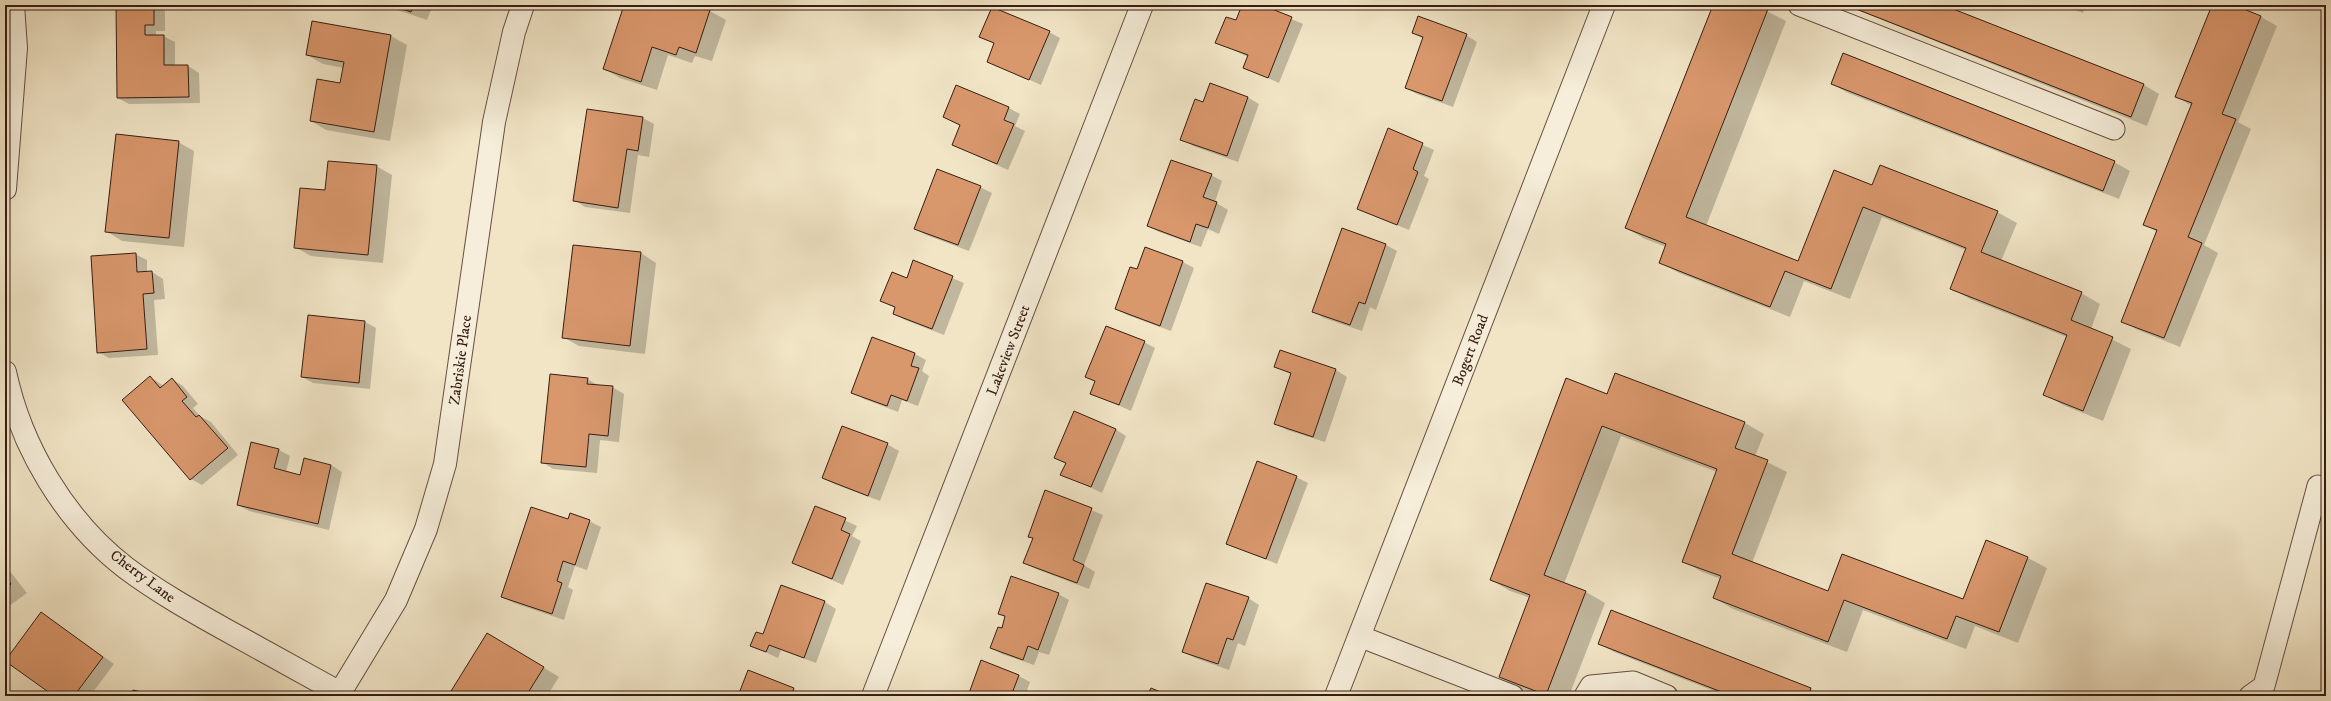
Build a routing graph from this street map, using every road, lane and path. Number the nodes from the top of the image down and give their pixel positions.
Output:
1 (13, 5) edge
2 (523, 5) edge
3 (1142, 5) edge
4 (1604, 5) edge
5 (1800, 5) edge
6 (2114, 129) dead end
7 (5, 189) edge
8 (5, 372) edge
9 (2318, 486) dead end
10 (1359, 636) junction
11 (339, 694) edge
12 (873, 696) edge
13 (1336, 696) edge
14 (1513, 696) edge
15 (1586, 696) edge
16 (1667, 696) edge
17 (2250, 696) edge

1 - 7 street
2 - 11 street, Zabriskie Place
3 - 12 street, Lakeview Street
4 - 10 street, Bogert Road
5 - 6 lane
8 - 11 street, Cherry Lane
9 - 17 lane
10 - 13 street, Bogert Road
10 - 14 lane
15 - 16 lane

